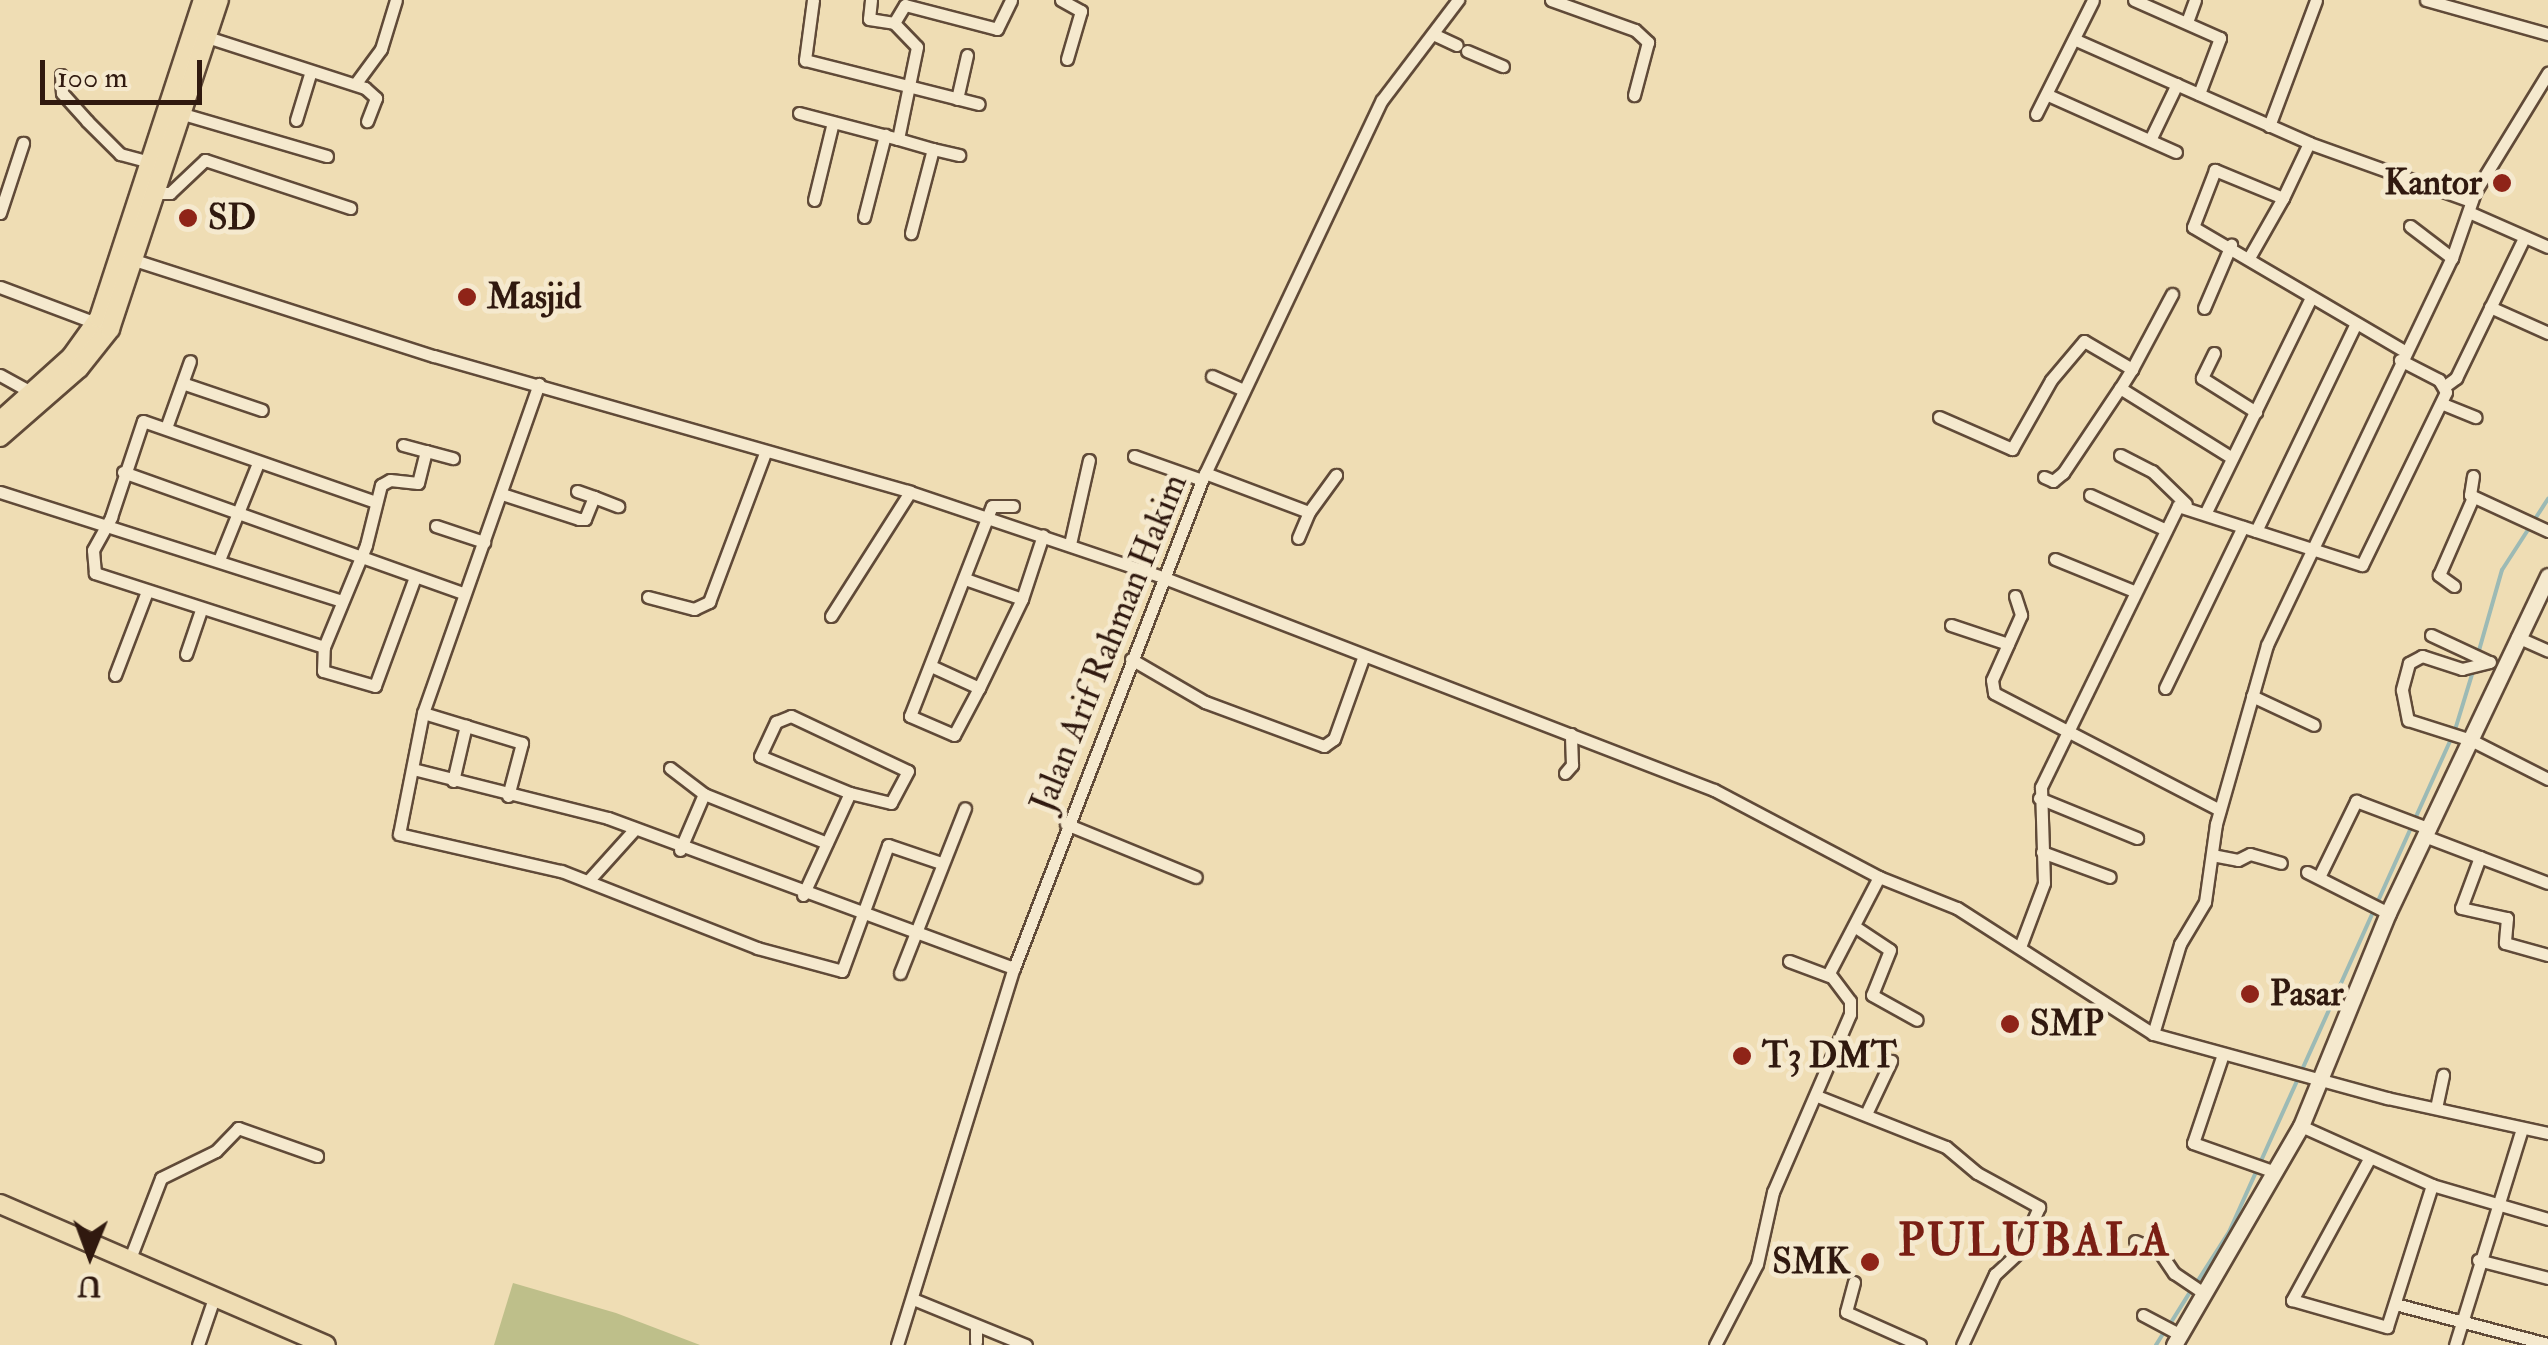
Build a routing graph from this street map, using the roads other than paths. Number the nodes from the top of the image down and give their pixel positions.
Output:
1 (203, 0) edge
2 (219, 0) edge
3 (396, 0) edge
4 (814, 0) edge
5 (871, 0) edge
6 (1011, 0) edge
7 (1061, 0) edge
8 (1458, 0) edge
9 (1551, 0) edge
10 (2093, 0) edge
11 (2134, 0) edge
12 (2196, 0) edge
13 (2316, 0) edge
14 (2426, 0) edge
15 (2186, 22) junction
16 (894, 23) junction
17 (1433, 34) junction
18 (2548, 34) edge
19 (207, 37) junction
20 (2076, 40) junction
21 (968, 55) dead end
22 (1068, 59) dead end
23 (1503, 66) dead end
24 (311, 71) junction
25 (2548, 73) edge
26 (61, 76) dead end
27 (356, 83) junction
28 (2177, 84) junction
29 (909, 86) junction
30 (2198, 94) junction
31 (1634, 95) dead end
32 (2048, 96) junction
33 (957, 99) junction
34 (978, 104) dead end
35 (799, 112) dead end
36 (183, 114) junction
37 (2036, 114) dead end
38 (296, 120) dead end
39 (367, 121) dead end
40 (833, 122) junction
41 (2269, 126) junction
42 (884, 135) junction
43 (898, 139) junction
44 (2150, 140) junction
45 (23, 143) dead end
46 (2310, 143) junction
47 (933, 149) junction
48 (2176, 152) dead end
49 (959, 155) dead end
50 (327, 156) dead end
51 (150, 162) junction
52 (157, 192) junction
53 (2283, 198) junction
54 (814, 200) dead end
55 (2472, 207) junction
56 (350, 208) dead end
57 (0, 213) edge
58 (864, 217) dead end
59 (2410, 226) dead end
60 (911, 234) dead end
61 (2524, 238) junction
62 (2231, 246) junction
63 (2548, 247) edge
64 (2250, 256) junction
65 (128, 257) junction
66 (2452, 258) junction
67 (0, 287) edge
68 (2172, 294) dead end
69 (2311, 298) junction
70 (2490, 307) junction
71 (2204, 308) dead end
72 (96, 322) junction
73 (2355, 325) junction
74 (2548, 333) edge
75 (2214, 354) dead end
76 (2402, 355) junction
77 (190, 362) dead end
78 (2132, 368) junction
79 (0, 375) edge
80 (1212, 376) dead end
81 (185, 384) junction
82 (538, 384) junction
83 (2445, 386) junction
84 (2120, 388) junction
85 (1243, 390) junction
86 (33, 393) junction
87 (2443, 404) junction
88 (262, 410) dead end
89 (2256, 412) junction
90 (1939, 417) dead end
91 (2475, 417) dead end
92 (0, 420) edge
93 (166, 428) junction
94 (0, 436) edge
95 (402, 446) dead end
96 (426, 452) junction
97 (765, 453) junction
98 (2120, 455) dead end
99 (1134, 456) dead end
100 (453, 458) dead end
101 (2232, 458) junction
102 (1089, 460) dead end
103 (258, 463) junction
104 (123, 472) junction
105 (1336, 475) dead end
106 (2473, 476) dead end
107 (1204, 477) junction
108 (2044, 478) dead end
109 (576, 491) dead end
110 (0, 492) edge
111 (910, 492) junction
112 (502, 494) junction
113 (2090, 495) dead end
114 (594, 497) junction
115 (2473, 497) junction
116 (376, 502) junction
117 (2186, 504) junction
118 (618, 506) dead end
119 (1013, 506) dead end
120 (239, 510) junction
121 (1309, 512) junction
122 (2206, 512) junction
123 (992, 519) junction
124 (102, 525) junction
125 (436, 526) dead end
126 (2538, 526) edge
127 (2164, 529) junction
128 (2249, 529) junction
129 (1043, 536) junction
130 (1298, 538) dead end
131 (484, 542) junction
132 (1070, 544) junction
133 (2309, 550) junction
134 (360, 556) junction
135 (2054, 559) dead end
136 (219, 560) junction
137 (2548, 576) edge
138 (415, 577) junction
139 (1162, 577) junction
140 (968, 580) junction
141 (2454, 586) dead end
142 (147, 591) junction
143 (2134, 591) junction
144 (463, 593) junction
145 (2015, 596) dead end
146 (648, 597) dead end
147 (1022, 599) junction
148 (341, 602) junction
149 (200, 610) junction
150 (832, 616) dead end
151 (1951, 625) dead end
152 (2431, 635) dead end
153 (2516, 637) junction
154 (2008, 644) junction
155 (324, 648) junction
156 (2546, 650) edge
157 (186, 654) dead end
158 (1363, 658) junction
159 (1130, 659) junction
160 (2485, 661) junction
161 (931, 666) junction
162 (115, 675) dead end
163 (979, 688) junction
164 (2165, 688) dead end
165 (2252, 696) junction
166 (424, 713) junction
167 (466, 725) junction
168 (2314, 725) dead end
169 (1571, 734) junction
170 (2067, 734) junction
171 (2465, 738) junction
172 (670, 768) dead end
173 (417, 770) junction
174 (1565, 773) dead end
175 (2548, 779) edge
176 (453, 780) junction
177 (850, 793) junction
178 (704, 794) junction
179 (508, 796) junction
180 (2039, 798) junction
181 (965, 808) dead end
182 (2220, 810) junction
183 (1066, 824) junction
184 (2421, 828) junction
185 (634, 830) junction
186 (2137, 838) dead end
187 (827, 843) junction
188 (680, 850) junction
189 (2042, 852) junction
190 (2212, 855) junction
191 (2480, 857) junction
192 (941, 863) junction
193 (2281, 863) dead end
194 (1879, 876) junction
195 (2110, 877) dead end
196 (1196, 878) dead end
197 (588, 881) junction
198 (2548, 882) edge
199 (802, 895) junction
200 (2385, 911) junction
201 (864, 917) junction
202 (1854, 926) junction
203 (914, 933) junction
204 (2020, 947) junction
205 (2548, 955) edge
206 (1789, 962) dead end
207 (1014, 968) junction
208 (900, 972) dead end
209 (1829, 976) junction
210 (1917, 1020) dead end
211 (2153, 1034) junction
212 (1891, 1061) dead end
213 (2221, 1061) junction
214 (2444, 1075) dead end
215 (2309, 1078) junction
216 (1817, 1096) junction
217 (2436, 1108) junction
218 (1866, 1114) junction
219 (2301, 1126) junction
220 (2522, 1128) junction
221 (2548, 1133) edge
222 (318, 1156) dead end
223 (2369, 1160) junction
224 (2272, 1170) junction
225 (2432, 1184) junction
226 (0, 1204) edge
227 (2496, 1206) junction
228 (2548, 1219) edge
229 (2135, 1241) dead end
230 (2478, 1260) junction
231 (129, 1261) junction
232 (2548, 1278) edge
233 (1854, 1282) dead end
234 (2197, 1289) junction
235 (214, 1298) junction
236 (912, 1299) junction
237 (2395, 1304) junction
238 (2143, 1315) dead end
239 (2460, 1321) junction
240 (976, 1327) junction
241 (2173, 1334) edge
242 (976, 1342) dead end
243 (2548, 1344) edge
244 (198, 1345) edge
245 (326, 1345) edge
246 (897, 1345) edge
247 (1026, 1345) edge
248 (1715, 1345) edge
249 (1920, 1345) edge
250 (1962, 1345) edge
251 (2455, 1345) edge

1 - 51 main road
2 - 19 main road
3 - 27 street
4 - 29 street
5 - 16 street
6 - 16 street
7 - 22 street
8 - 17 street, Jalan Arif Rahman Hakim
9 - 31 street
10 - 20 street
11 - 15 street
12 - 15 street
13 - 41 street
14 - 18 street
15 - 30 street
16 - 29 street
17 - 23 street
17 - 85 street, Jalan Arif Rahman Hakim
19 - 24 street
19 - 36 main road
20 - 28 street
20 - 32 street
21 - 33 street
24 - 27 street
24 - 38 street
25 - 55 street
26 - 51 street
27 - 39 street
28 - 30 street
28 - 44 street
29 - 33 street
29 - 43 street
30 - 41 street
32 - 37 street
32 - 44 street
33 - 34 street
35 - 40 street
36 - 50 street
36 - 52 main road
40 - 42 street
40 - 54 street
41 - 46 street
42 - 43 street
42 - 58 street
43 - 47 street
44 - 48 street
45 - 57 street
46 - 53 street
46 - 55 street
47 - 49 street
47 - 60 street
51 - 65 main road
52 - 56 street
52 - 65 main road
53 - 62 street
53 - 64 street
55 - 61 street
55 - 66 street
59 - 66 street
61 - 63 street
61 - 70 street
62 - 64 street
62 - 71 street
64 - 69 street
65 - 72 main road
65 - 82 street
65 - 94 main road
66 - 76 street
67 - 72 street
68 - 78 street
69 - 73 street
69 - 89 street
70 - 74 street
70 - 83 street
72 - 86 main road
73 - 76 street
73 - 128 street
75 - 89 street
76 - 83 street
76 - 133 street
77 - 81 street
78 - 84 street
78 - 90 street
79 - 86 street
80 - 85 street
81 - 88 street
81 - 93 street
82 - 97 street
82 - 112 street
83 - 87 street
84 - 101 street
84 - 108 street
85 - 107 street, Jalan Arif Rahman Hakim
86 - 92 main road
87 - 91 street
87 - 133 street
89 - 101 street
93 - 103 street
93 - 104 street
95 - 96 street
96 - 100 street
96 - 116 street
97 - 111 street
97 - 146 street
98 - 117 street
99 - 107 street
101 - 122 street
102 - 132 street
103 - 116 street
103 - 120 street
104 - 120 street
104 - 124 street
105 - 121 street
106 - 115 street
107 - 121 street
107 - 139 street, Jalan Arif Rahman Hakim
109 - 114 street
110 - 124 street
111 - 123 street
111 - 150 street
112 - 114 street
112 - 131 street
113 - 127 street
114 - 118 street
115 - 126 street
115 - 141 street
116 - 134 street
117 - 122 street
117 - 127 street
119 - 123 street
120 - 134 street
120 - 136 street
121 - 130 street
122 - 128 street
123 - 129 street
123 - 140 street
124 - 136 street
124 - 142 street
125 - 131 street
127 - 143 street
128 - 133 street
128 - 164 street
129 - 132 street
129 - 147 street
131 - 144 street
132 - 139 street
133 - 165 street
134 - 138 street
134 - 148 street
135 - 143 street
136 - 148 street
137 - 153 street
138 - 144 street
138 - 155 street
139 - 158 street
139 - 159 street, Jalan Arif Rahman Hakim
140 - 147 street
140 - 161 street
142 - 149 street
142 - 162 street
143 - 170 street
144 - 166 street
145 - 154 street
147 - 163 street
148 - 155 street
149 - 155 street
149 - 157 street
151 - 154 street
152 - 160 street
153 - 156 street
153 - 160 street
154 - 170 street
158 - 159 street
158 - 169 street
159 - 183 street, Jalan Arif Rahman Hakim
160 - 171 street
160 - 171 street
161 - 163 street
161 - 163 street
165 - 168 street
165 - 182 street
166 - 167 street
166 - 173 street
167 - 176 street
167 - 179 street
169 - 174 street
169 - 194 street
170 - 180 street
170 - 182 street
171 - 175 street
171 - 184 street
172 - 178 street
173 - 176 street
173 - 197 street
176 - 179 street
177 - 177 street
177 - 187 street
178 - 187 street
178 - 188 street
179 - 185 street
180 - 186 street
180 - 189 street
181 - 192 street
182 - 190 street
183 - 196 street
183 - 207 street, Jalan Arif Rahman Hakim
184 - 191 street
184 - 200 street
184 - 200 street
185 - 188 street
185 - 197 street
187 - 199 street
188 - 199 street
189 - 195 street
189 - 204 street
190 - 193 street
190 - 211 street
191 - 198 street
191 - 205 street
192 - 201 street
192 - 203 street
194 - 202 street
194 - 204 street
197 - 201 street
199 - 201 street
200 - 215 street
201 - 203 street
202 - 209 street
202 - 210 street
203 - 207 street
203 - 208 street
204 - 211 street
206 - 209 street
207 - 236 street, Jalan Arif Rahman Hakim
209 - 216 street
211 - 213 street
212 - 218 street
213 - 215 street
213 - 224 street
214 - 217 street
215 - 217 street
215 - 219 street
216 - 218 street
216 - 248 street
217 - 220 street
218 - 250 street
219 - 223 street
219 - 224 street
220 - 221 street
220 - 227 street
222 - 231 street
223 - 225 street
223 - 237 street
224 - 234 street
225 - 227 street
225 - 237 street
226 - 231 main road
227 - 228 street
227 - 230 street
229 - 234 street
230 - 232 street
230 - 239 street
231 - 235 main road
233 - 249 street
234 - 241 street
235 - 244 street
235 - 245 main road
236 - 240 street
236 - 246 street, Jalan Arif Rahman Hakim
237 - 239 street
238 - 241 street
239 - 243 street
239 - 251 street
240 - 242 street
240 - 247 street

